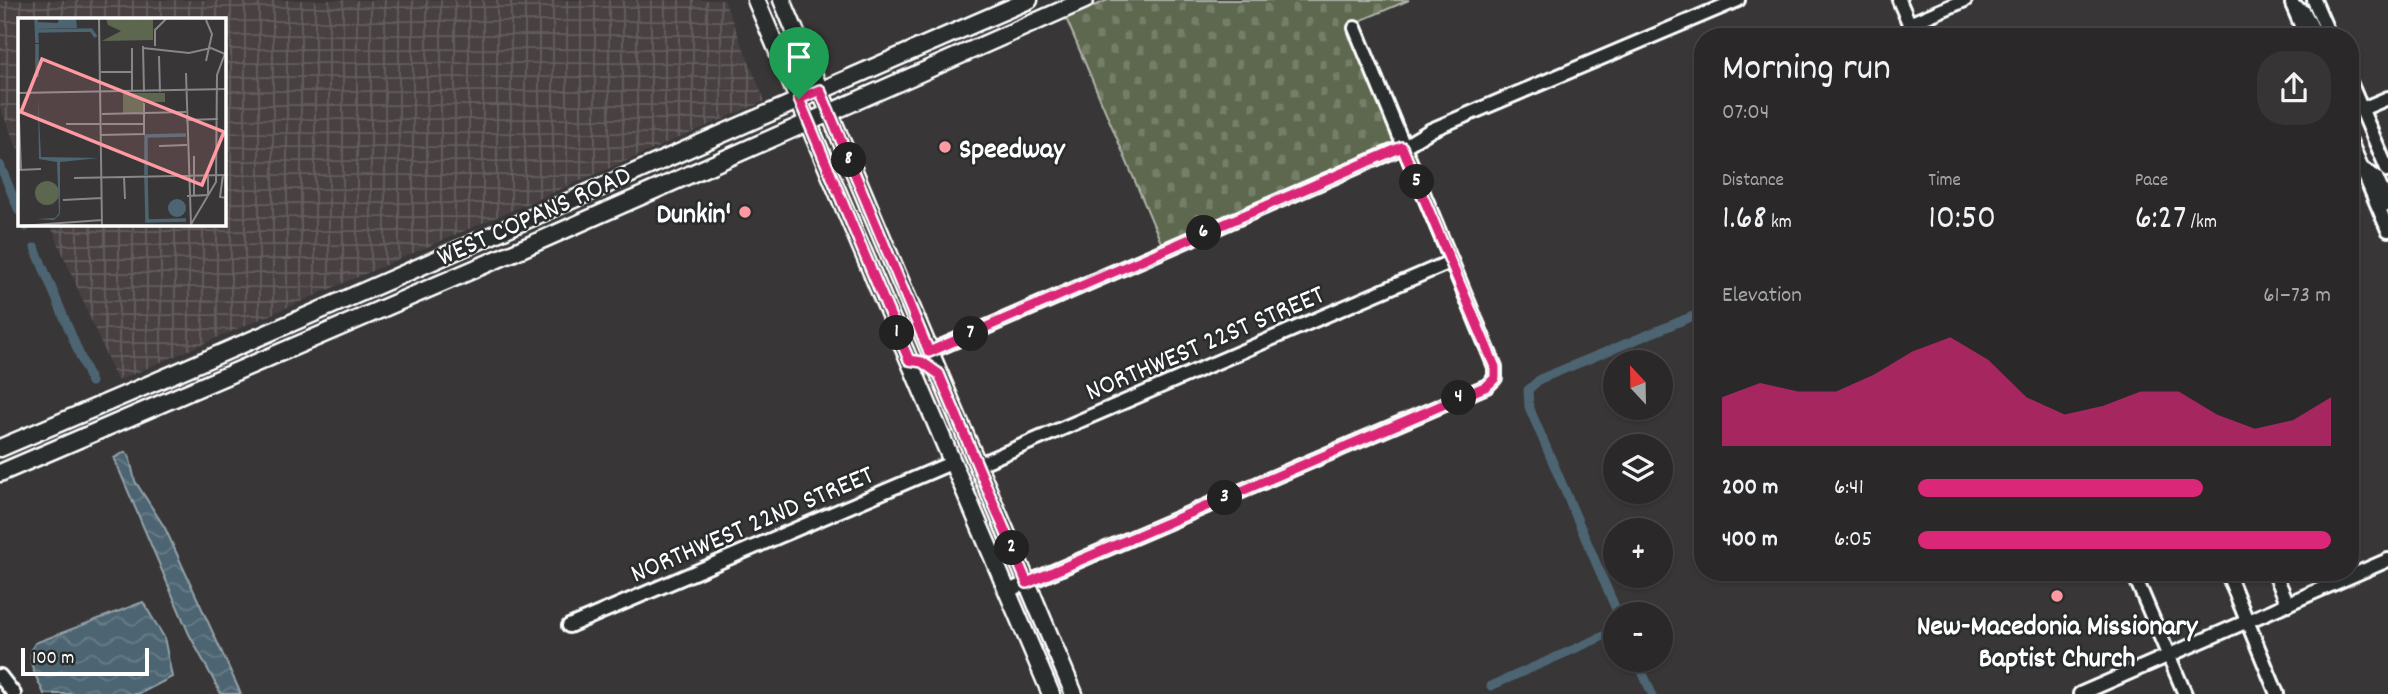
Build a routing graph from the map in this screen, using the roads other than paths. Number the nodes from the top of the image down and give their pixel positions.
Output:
1 (756, 0) edge
2 (782, 0) edge
3 (1029, 0) edge
4 (1085, 0) edge
5 (1738, 0) edge
6 (1899, 0) edge
7 (1965, 0) edge
8 (2314, 0) edge
9 (2291, 3) edge
10 (1909, 24) junction
11 (1355, 28) dead end
12 (1911, 28) edge
13 (2302, 28) edge
14 (2312, 28) edge
15 (2326, 28) edge
16 (820, 90) junction
17 (2388, 98) edge
18 (799, 99) junction
19 (2359, 102) edge
20 (2359, 107) edge
21 (2362, 109) junction
22 (828, 112) junction
23 (807, 121) junction
24 (1402, 147) junction
25 (2359, 162) edge
26 (2362, 169) junction
27 (2388, 171) edge
28 (2388, 205) edge
29 (2388, 230) edge
30 (1450, 262) junction
31 (929, 352) junction
32 (909, 360) junction
33 (939, 374) junction
34 (0, 448) edge
35 (951, 463) junction
36 (977, 465) junction
37 (0, 473) edge
38 (2388, 560) edge
39 (2359, 573) edge
40 (2137, 581) edge
41 (2231, 581) edge
42 (2278, 581) edge
43 (2340, 581) edge
44 (1027, 583) junction
45 (1008, 591) junction
46 (2288, 604) junction
47 (2248, 622) junction
48 (569, 626) dead end
49 (2169, 656) junction
50 (0, 677) edge
51 (14, 694) edge
52 (1051, 694) edge
53 (1073, 694) edge
54 (2080, 694) edge
55 (2185, 694) edge
56 (2277, 694) edge

1 - 18 main road
2 - 16 main road
3 - 16 main road, WEST COPANS ROAD
4 - 22 main road, WEST COPANS ROAD
5 - 24 street
6 - 10 street
7 - 10 street
8 - 15 street
9 - 13 street
9 - 14 street
10 - 12 street
11 - 24 street
16 - 18 main road, WEST COPANS ROAD
16 - 22 main road
17 - 21 street
18 - 23 main road
18 - 34 main road, WEST COPANS ROAD
19 - 21 street
20 - 21 street
21 - 27 street
22 - 23 main road, WEST COPANS ROAD
22 - 31 main road
23 - 32 main road
23 - 37 main road, WEST COPANS ROAD
24 - 30 street
24 - 31 street
25 - 26 street
26 - 28 street
26 - 29 street
30 - 36 street, NORTHWEST 22ST STREET
30 - 44 street
31 - 33 main road
32 - 33 main road
32 - 35 main road
33 - 36 main road
35 - 45 main road
35 - 48 street, NORTHWEST 22ND STREET
36 - 44 main road
38 - 39 street
40 - 49 street
41 - 47 street
42 - 46 street
43 - 46 street
44 - 45 street
44 - 53 main road
45 - 52 main road
46 - 47 street
47 - 49 street
47 - 56 street
49 - 54 street
49 - 55 street
50 - 51 street

